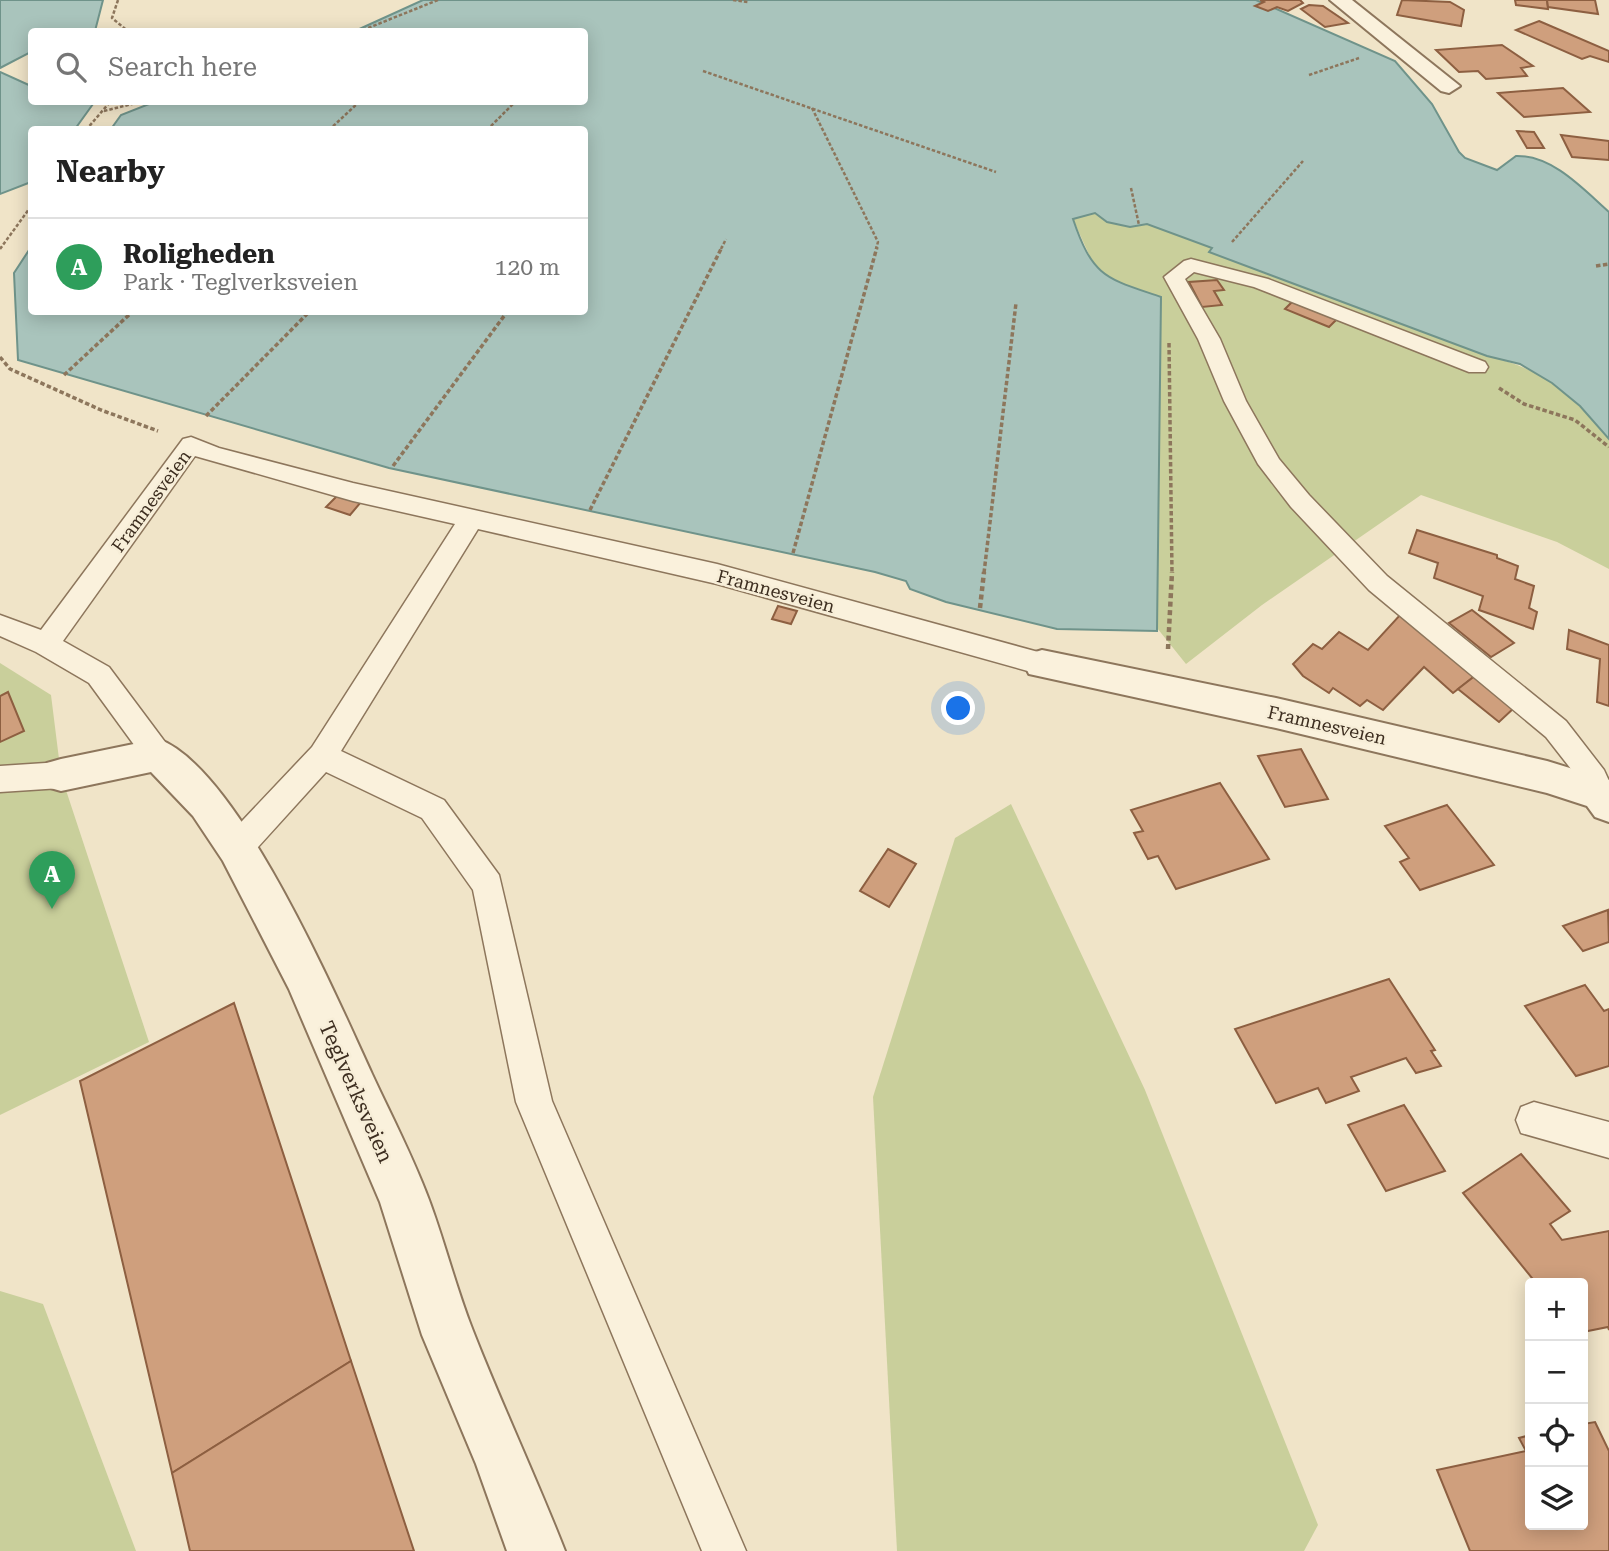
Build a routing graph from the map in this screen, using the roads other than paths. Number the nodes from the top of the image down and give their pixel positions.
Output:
1 (1340, 0) edge
2 (1449, 86) dead end
3 (1477, 367) road end
4 (472, 518) junction
5 (0, 625) edge
6 (46, 644) junction
7 (1042, 664) joint
8 (158, 755) junction
9 (322, 756) junction
10 (61, 775) joint
11 (0, 779) edge
12 (1606, 799) edge
13 (237, 848) junction
14 (1534, 1120) dead end
15 (1609, 1140) edge
16 (536, 1551) edge
17 (724, 1551) edge

1 - 2 street
3 - 12 lane, Framnesveien
4 - 6 lane, Framnesveien
4 - 7 lane, Framnesveien
4 - 9 lane
5 - 6 lane
6 - 8 lane
7 - 12 street, Framnesveien
8 - 10 street
8 - 13 street, Teglverksveien
9 - 13 lane
9 - 17 lane
10 - 11 lane
13 - 16 street, Teglverksveien
14 - 15 lane

